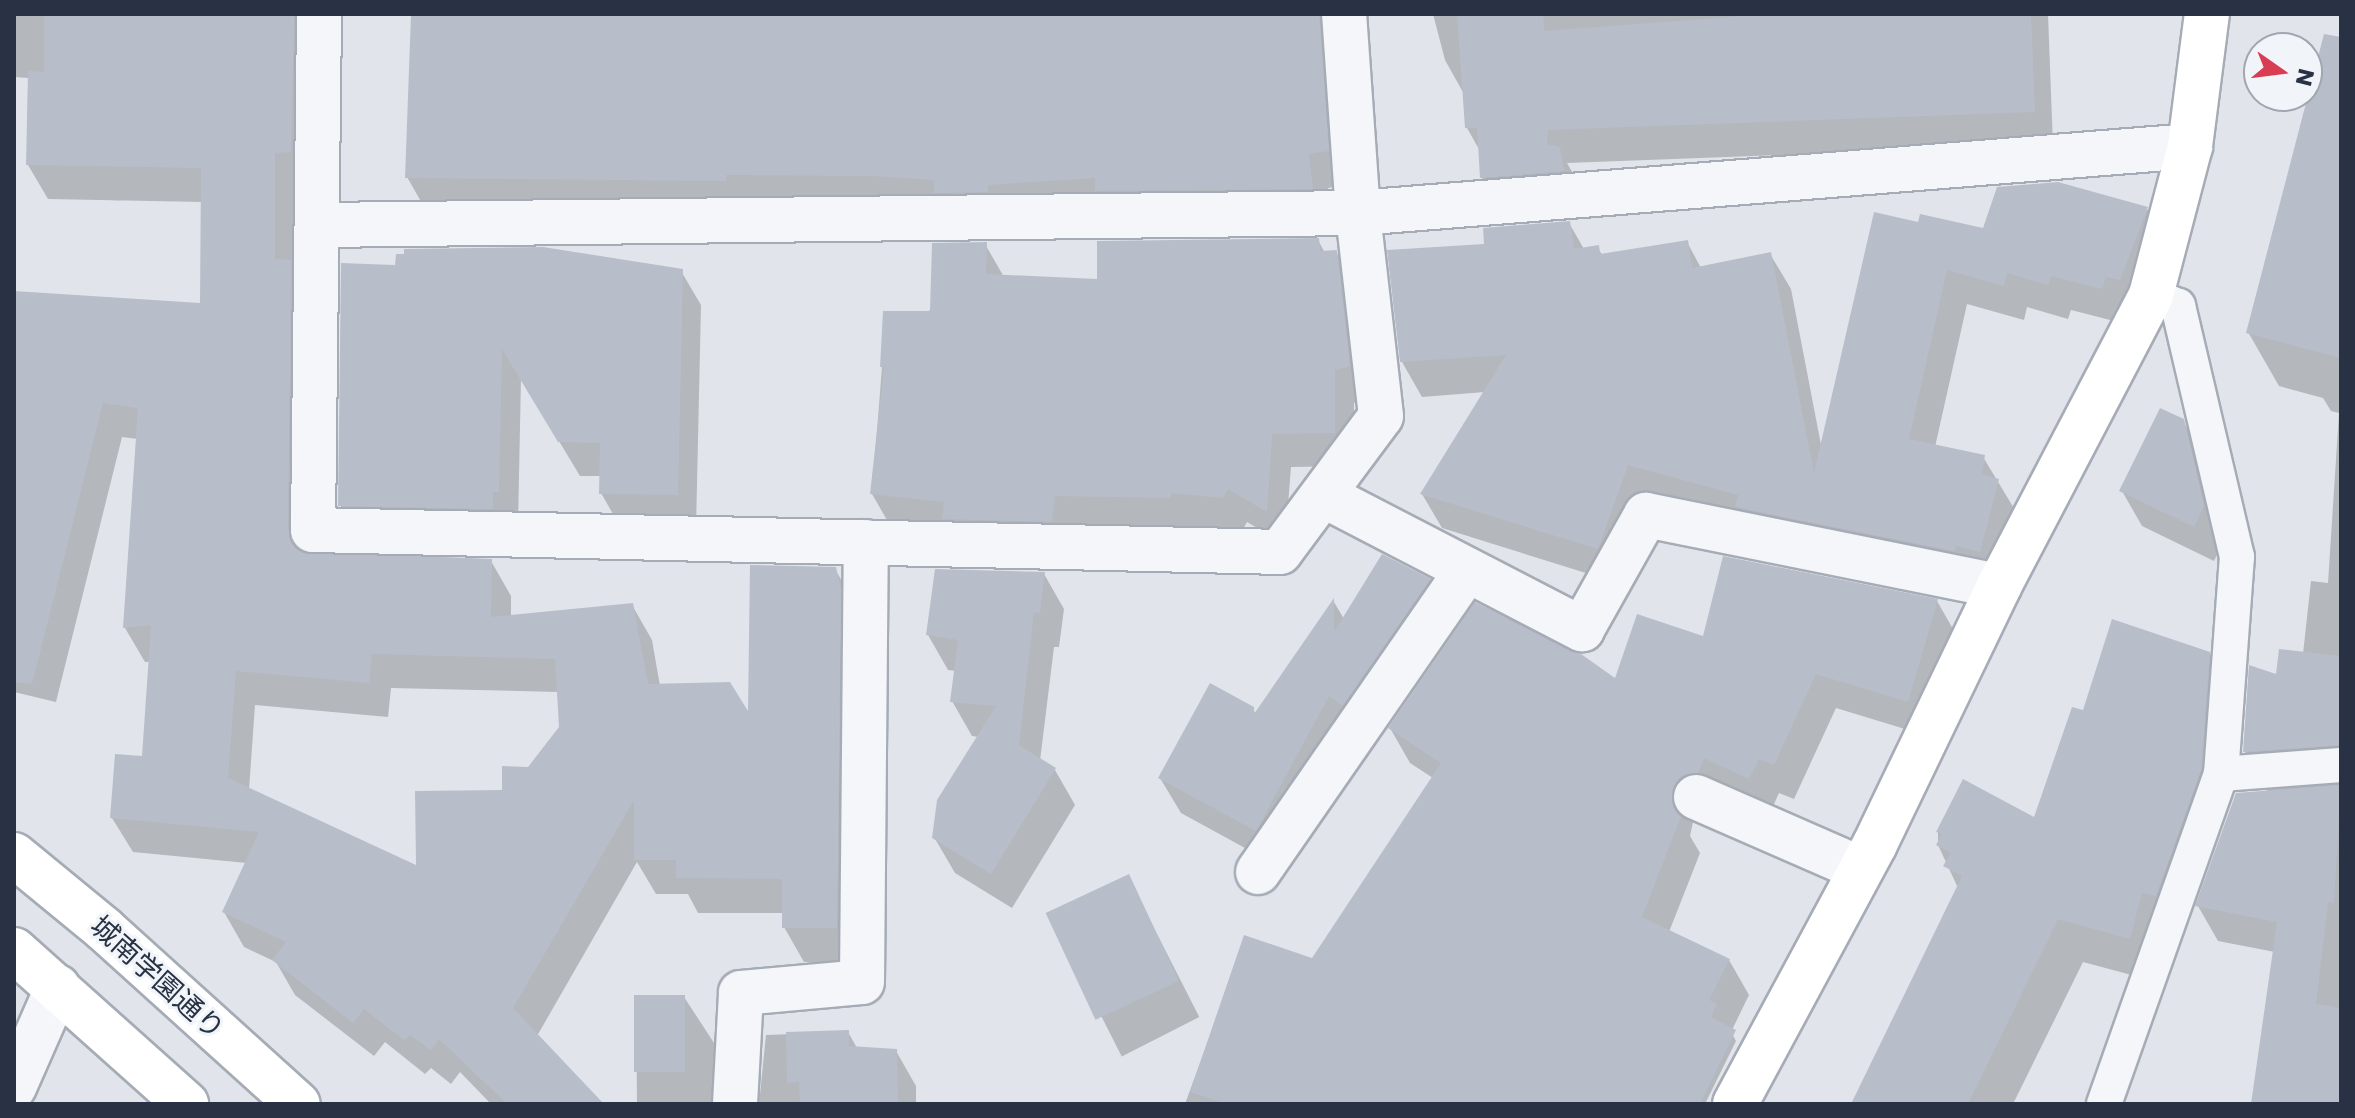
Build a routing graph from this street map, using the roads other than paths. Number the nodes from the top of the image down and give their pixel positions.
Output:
1 (319, 14) edge
2 (1344, 14) edge
3 (2207, 14) edge
4 (2190, 146) junction
5 (1358, 213) junction
6 (317, 225) junction
7 (2151, 295) junction
8 (1323, 495) junction
9 (866, 542) junction
10 (1467, 570) junction
11 (1999, 586) junction
12 (2341, 765) edge
13 (2221, 774) junction
14 (1696, 797) dead end
15 (14, 855) edge
16 (1861, 869) junction
17 (1258, 872) dead end
18 (14, 950) edge
19 (58, 987) junction
20 (14, 1087) edge
21 (2108, 1102) edge
22 (186, 1104) edge
23 (298, 1104) edge
24 (735, 1104) edge
25 (1735, 1104) edge

1 - 6 street
2 - 5 street
3 - 4 street
4 - 5 street
4 - 7 street
5 - 6 street
5 - 8 street
6 - 9 street
7 - 11 street
7 - 13 lane
8 - 9 street
8 - 10 street
9 - 24 street
10 - 11 street
10 - 17 street
11 - 16 street
12 - 13 lane
13 - 21 lane
14 - 16 street
15 - 23 street, 城南学園通り
16 - 25 street
18 - 19 street
19 - 20 street
19 - 22 street

